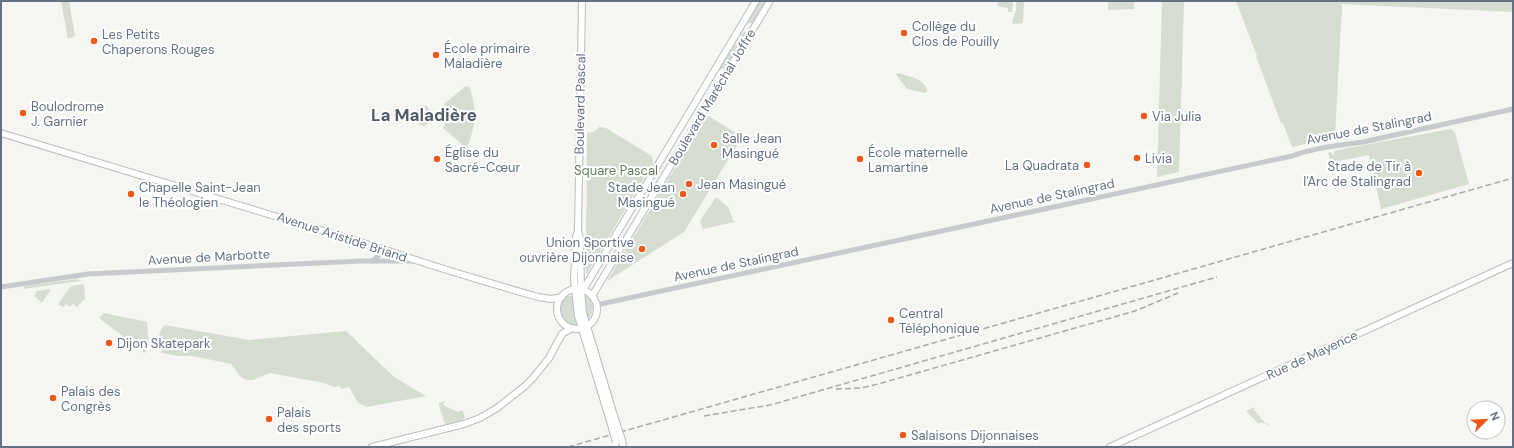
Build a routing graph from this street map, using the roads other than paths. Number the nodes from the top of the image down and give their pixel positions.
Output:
1 (582, 1) edge
2 (756, 1) edge
3 (770, 1) edge
4 (738, 30) junction
5 (752, 31) junction
6 (738, 53) junction
7 (714, 72) junction
8 (1513, 109) edge
9 (1, 133) edge
10 (666, 152) junction
11 (675, 157) junction
12 (383, 249) junction
13 (373, 261) junction
14 (418, 262) junction
15 (1513, 264) edge
16 (1, 287) edge
17 (580, 290) junction
18 (592, 296) junction
19 (562, 297) junction
20 (545, 299) junction
21 (596, 305) junction
22 (558, 311) junction
23 (560, 319) junction
24 (584, 327) junction
25 (572, 328) junction
26 (562, 334) junction
27 (618, 443) edge
28 (372, 447) edge
29 (624, 447) edge
30 (1110, 447) edge

1 - 17 main road, Boulevard Pascal
2 - 4 main road, Boulevard Maréchal Joffre
3 - 5 main road, Boulevard Maréchal Joffre
4 - 5 main road
4 - 7 main road, Boulevard Maréchal Joffre
5 - 6 main road, Boulevard Maréchal Joffre
6 - 7 main road
6 - 11 main road, Boulevard Maréchal Joffre
7 - 10 main road, Boulevard Maréchal Joffre
8 - 21 street, Avenue de Stalingrad
9 - 12 main road, Avenue Aristide Briand
10 - 11 main road
10 - 17 main road, Boulevard Maréchal Joffre
11 - 18 main road, Boulevard Maréchal Joffre
12 - 13 street
12 - 14 main road, Avenue Aristide Briand
13 - 14 street, Avenue de Marbotte
13 - 16 street, Avenue de Marbotte
14 - 20 main road, Avenue Aristide Briand
15 - 30 main road, Rue de Mayence
17 - 18 main road
17 - 19 main road
17 - 24 main road, Boulevard Pascal
18 - 21 main road
19 - 20 main road, Avenue Aristide Briand
19 - 22 main road
20 - 22 main road, Avenue Aristide Briand
21 - 24 main road
22 - 23 main road
23 - 25 main road
23 - 26 main road
24 - 25 main road
24 - 27 main road, Boulevard Pascal, bridge
25 - 26 main road
26 - 28 main road
27 - 29 main road, Boulevard Pascal

